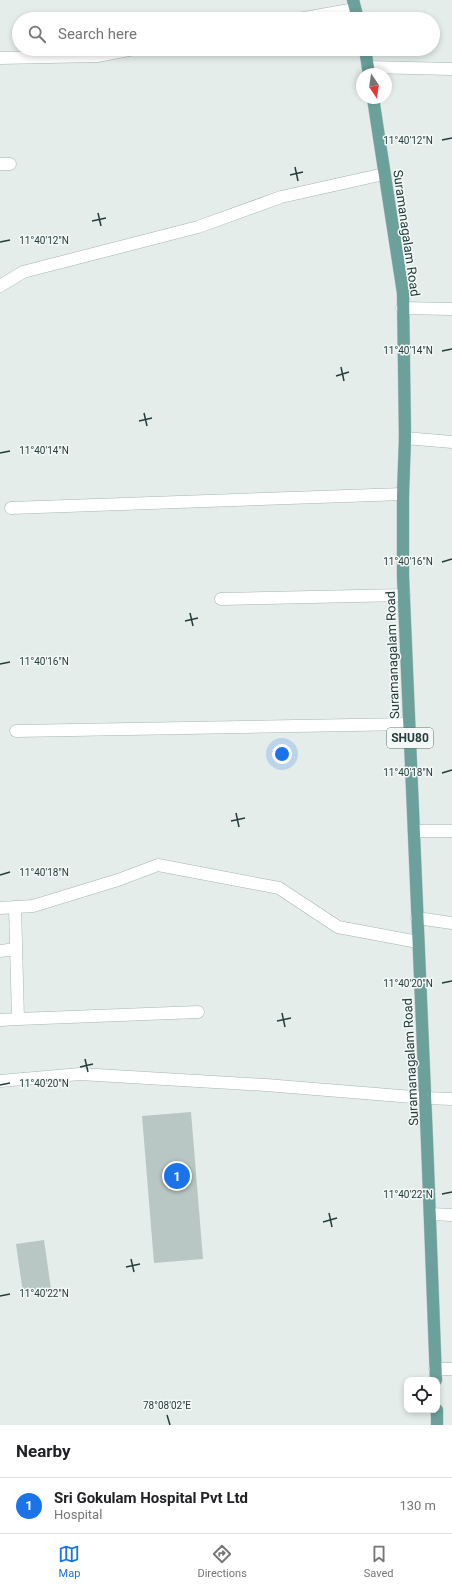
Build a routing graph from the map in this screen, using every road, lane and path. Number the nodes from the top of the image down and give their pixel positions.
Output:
1 (356, 9) edge
2 (339, 12) edge
3 (97, 56) edge
4 (366, 56) edge
5 (0, 58) edge
6 (368, 68) edge
7 (452, 69) edge
8 (392, 70) edge
9 (373, 104) edge
10 (384, 174) junction
11 (0, 286) edge
12 (402, 308) junction
13 (452, 309) edge
14 (405, 438) junction
15 (452, 442) edge
16 (403, 494) junction
17 (12, 508) dead end
18 (404, 595) junction
19 (221, 600) dead end
20 (409, 724) junction
21 (16, 731) dead end
22 (414, 831) junction
23 (452, 831) edge
24 (15, 907) junction
25 (0, 908) edge
26 (417, 918) junction
27 (452, 923) edge
28 (418, 942) junction
29 (16, 949) junction
30 (0, 951) edge
31 (198, 1012) dead end
32 (18, 1019) junction
33 (0, 1020) edge
34 (0, 1081) edge
35 (425, 1098) junction
36 (452, 1099) edge
37 (430, 1214) junction
38 (452, 1215) edge
39 (452, 1369) edge
40 (436, 1375) edge
41 (437, 1413) edge
42 (438, 1425) edge

1 - 2 street
3 - 5 street
4 - 6 main road
7 - 8 street
9 - 10 main road, Suramanagalam Road / SHU80
10 - 11 street
10 - 12 main road, Suramanagalam Road / SHU80
12 - 13 street
12 - 14 main road, Suramanagalam Road / SHU80
14 - 15 street
14 - 16 main road, Suramanagalam Road / SHU80
16 - 17 street
16 - 18 main road, Suramanagalam Road / SHU80
18 - 19 street
18 - 20 main road, Suramanagalam Road / SHU80
20 - 21 street
20 - 22 main road, Suramanagalam Road / SHU80
22 - 23 street
22 - 26 main road, Suramanagalam Road / SHU80
24 - 25 street
24 - 28 street
24 - 29 street
26 - 27 street
26 - 28 main road, Suramanagalam Road / SHU80
28 - 35 main road, Suramanagalam Road / SHU80
29 - 30 street
29 - 32 street
31 - 32 street
32 - 33 street
34 - 35 street
35 - 36 street
35 - 37 main road, Suramanagalam Road / SHU80
37 - 38 street
37 - 40 main road, Suramanagalam Road / SHU80
39 - 40 street
41 - 42 main road

